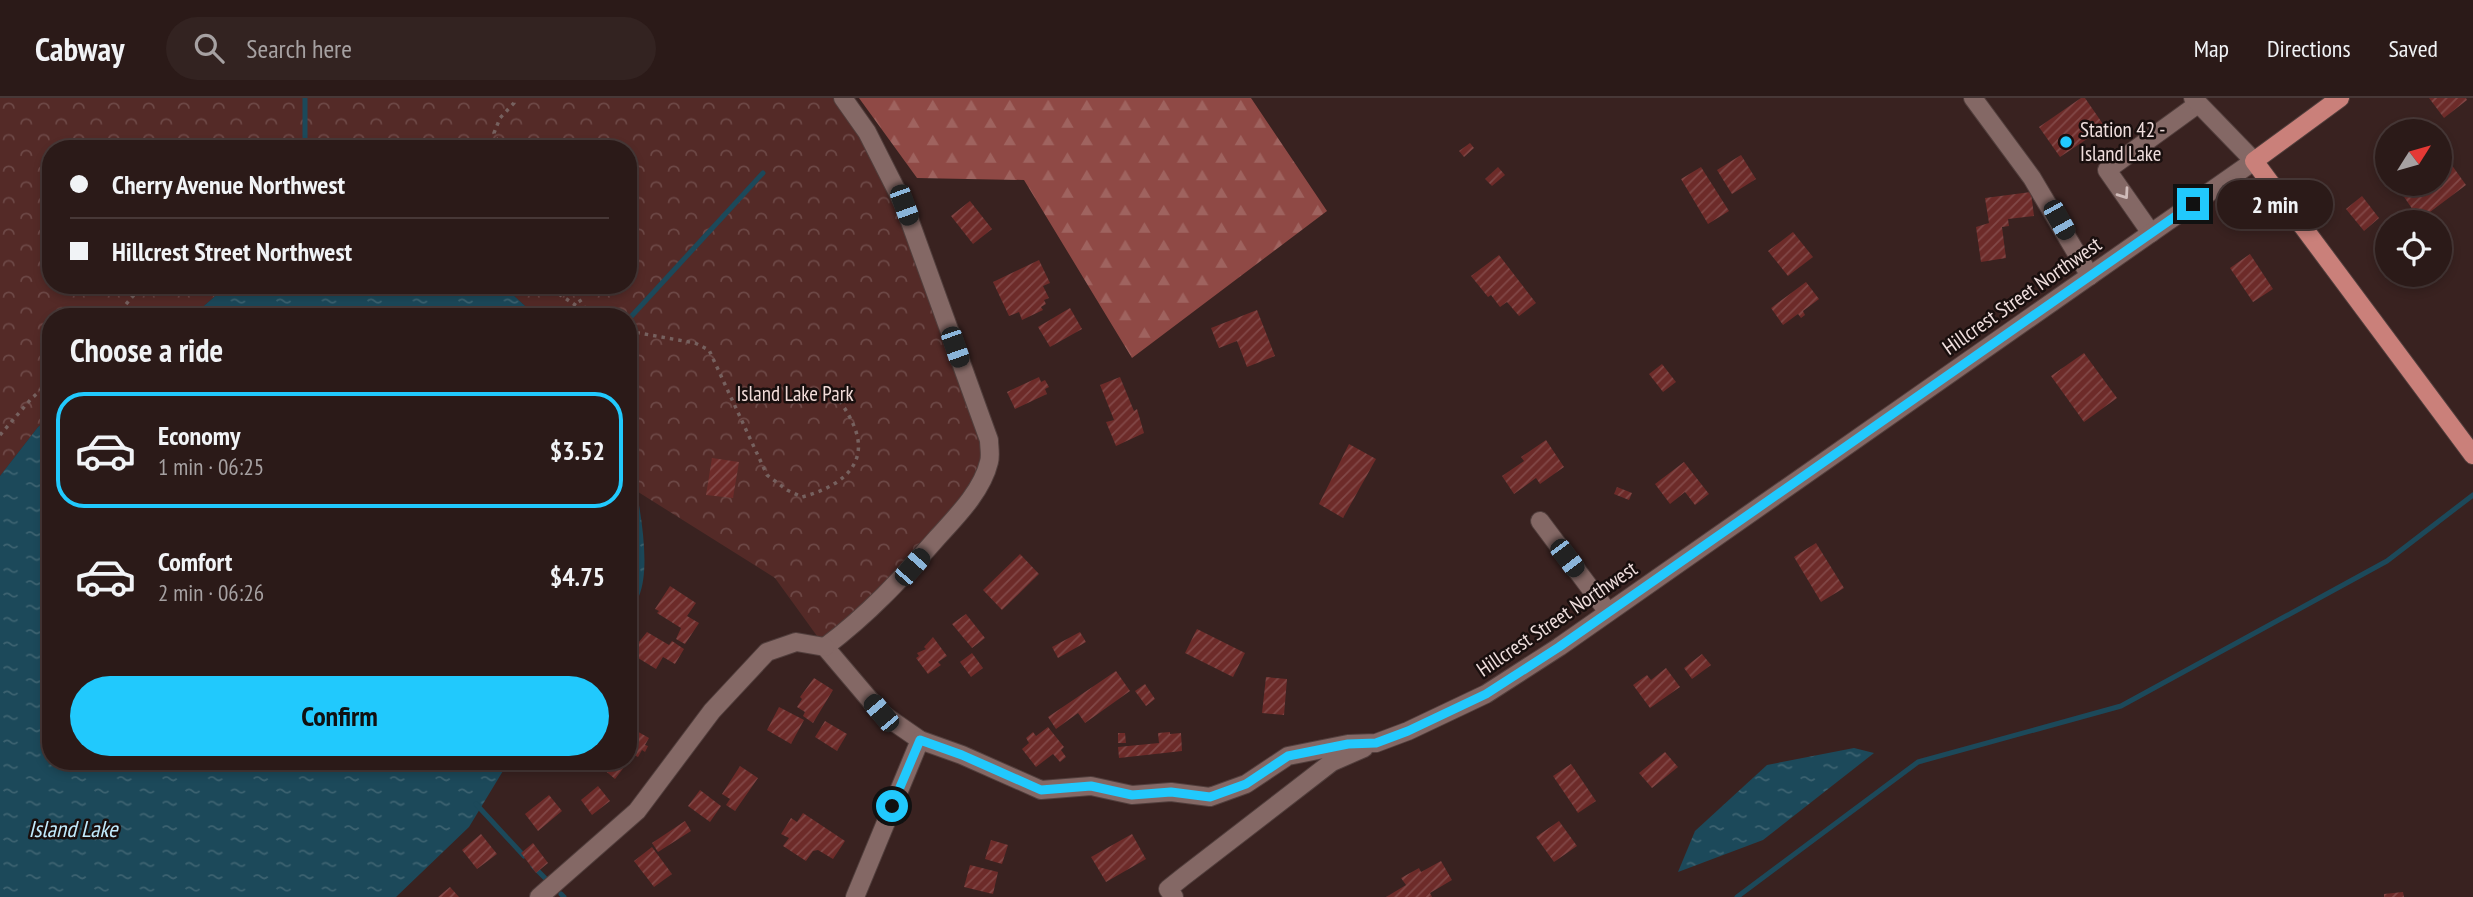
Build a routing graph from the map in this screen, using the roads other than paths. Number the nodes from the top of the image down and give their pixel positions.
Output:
1 (844, 98) edge
2 (1973, 98) edge
3 (2340, 98) edge
4 (2196, 101) edge
5 (2254, 161) junction
6 (2151, 233) junction
7 (2090, 276) junction
8 (2473, 455) edge
9 (1540, 521) dead end
10 (1608, 612) junction
11 (825, 648) junction
12 (920, 740) junction
13 (1376, 743) junction
14 (1171, 893) edge
15 (539, 897) edge
16 (855, 897) edge

1 - 11 street
2 - 7 street
3 - 5 main road
4 - 5 street
4 -> 6 street
5 - 6 street, Hillcrest Street Northwest
5 - 8 main road
6 - 7 street, Hillcrest Street Northwest
7 - 10 street, Hillcrest Street Northwest
9 - 10 street
10 - 13 street, Hillcrest Street Northwest
11 - 12 street, Hillcrest Street Northwest
11 - 15 street
12 - 13 street, Hillcrest Street Northwest
12 - 16 street
13 - 14 street

